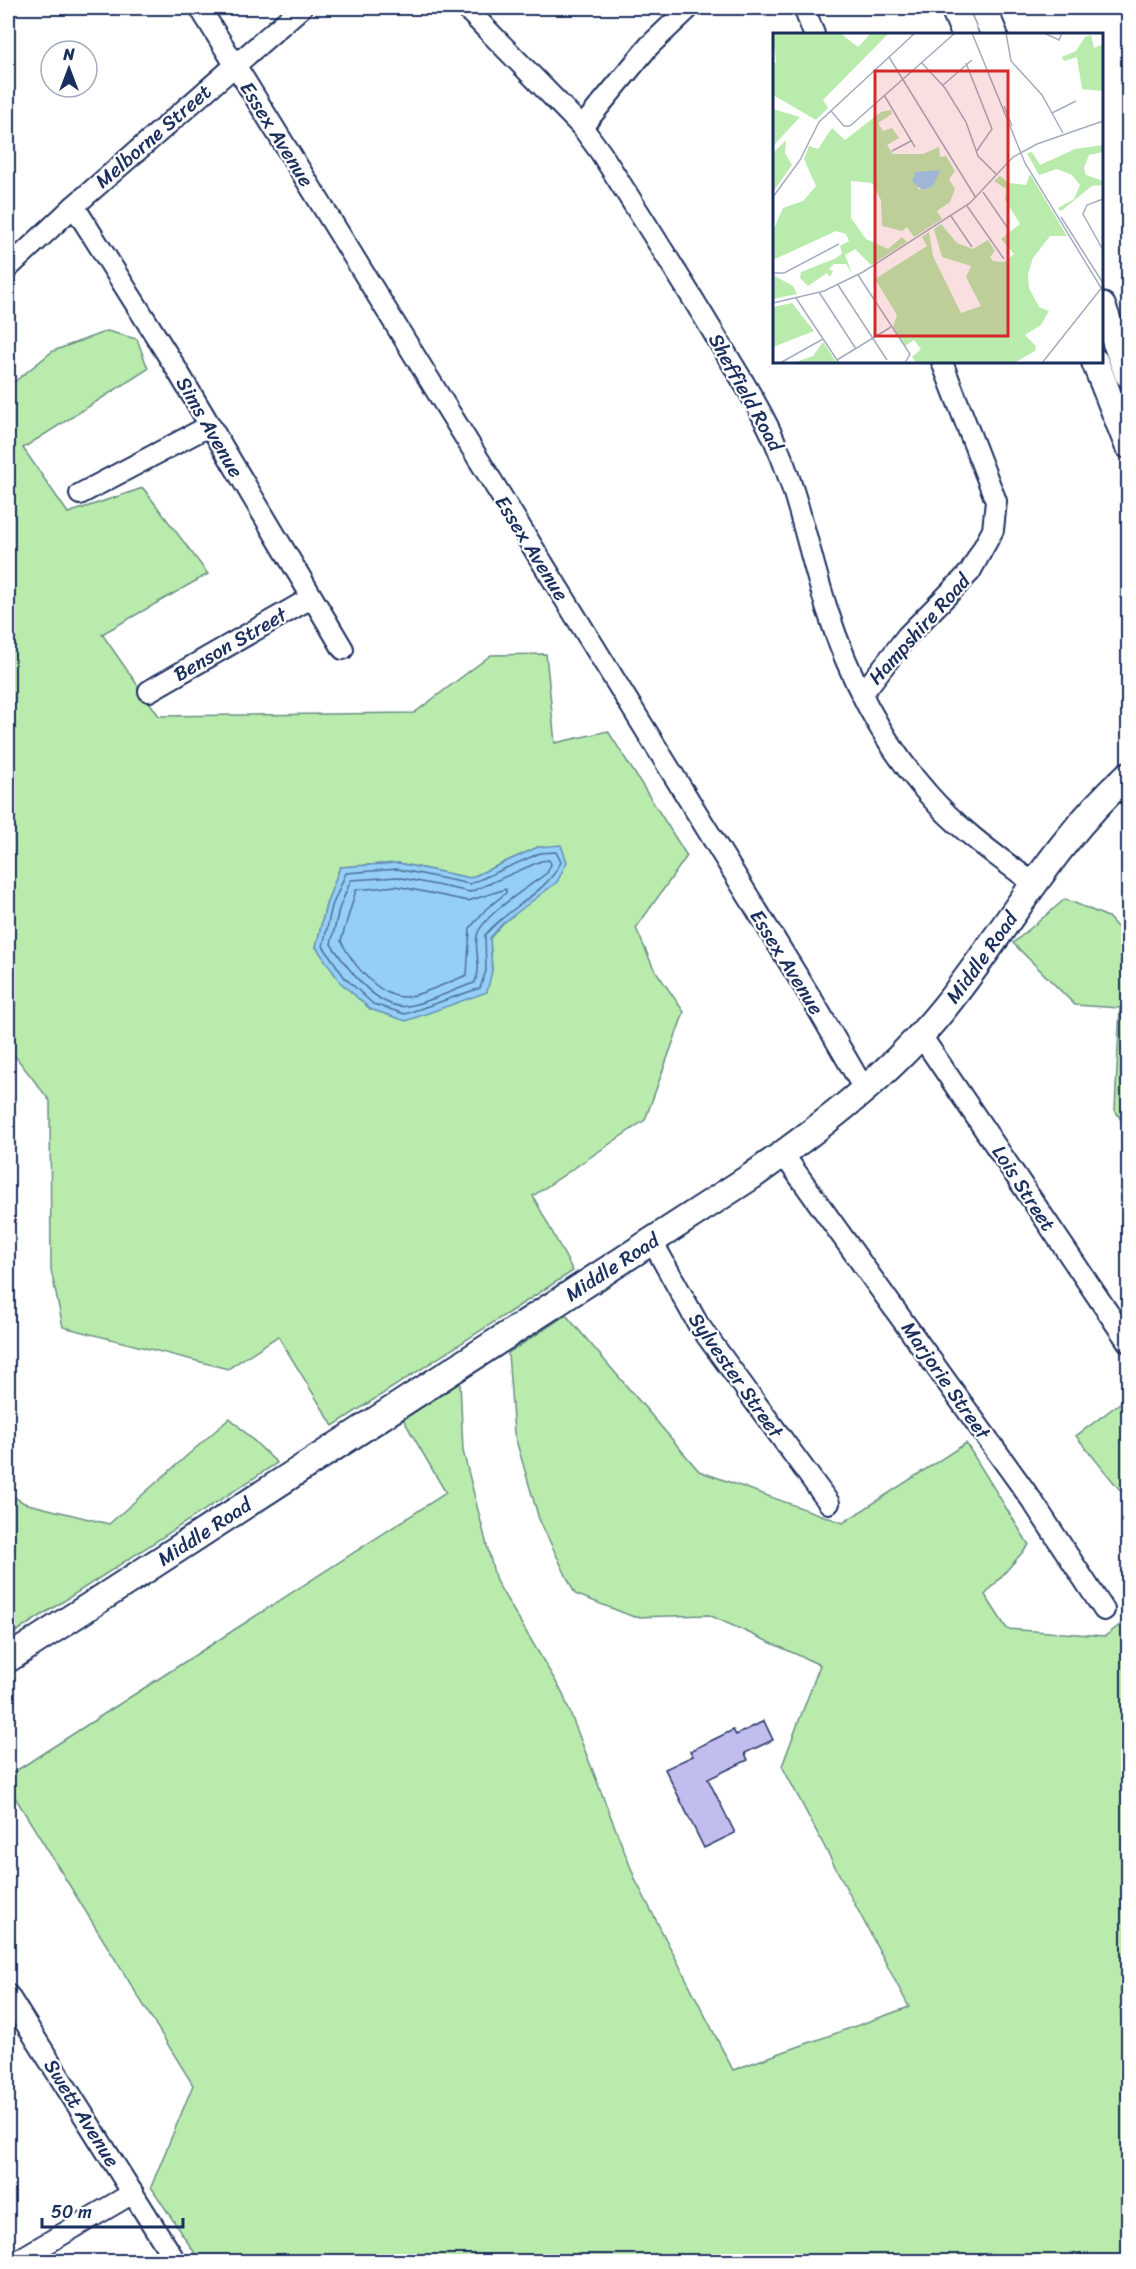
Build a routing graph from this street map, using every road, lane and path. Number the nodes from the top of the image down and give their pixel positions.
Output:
1 (200, 8) edge
2 (302, 8) edge
3 (466, 8) edge
4 (689, 8) edge
5 (804, 8) edge
6 (954, 8) edge
7 (983, 8) edge
8 (814, 33) edge
9 (965, 33) edge
10 (994, 33) edge
11 (234, 64) junction
12 (582, 127) junction
13 (74, 206) junction
14 (8, 268) edge
15 (1103, 311) edge
16 (942, 363) edge
17 (1095, 363) edge
18 (1128, 374) edge
19 (209, 426) junction
20 (1128, 445) edge
21 (80, 495) dead end
22 (311, 598) junction
23 (343, 650) dead end
24 (149, 691) dead end
25 (862, 694) junction
26 (1128, 776) edge
27 (1036, 885) junction
28 (920, 1034) junction
29 (864, 1089) junction
30 (783, 1154) junction
31 (652, 1241) junction
32 (1128, 1342) edge
33 (829, 1503) dead end
34 (1104, 1610) dead end
35 (8, 1659) edge
36 (8, 1995) edge
37 (133, 2193) junction
38 (15, 2262) edge
39 (176, 2262) edge

1 - 11 street, Essex Avenue
2 - 11 street, Melborne Street
3 - 12 street, Sheffield Road
4 - 12 street
5 - 8 street
6 - 9 main road
7 - 10 main road
11 - 13 street, Melborne Street
11 - 29 street, Essex Avenue
12 - 25 street, Sheffield Road
13 - 14 street, Melborne Street
13 - 19 street, Sims Avenue
15 - 18 main road
16 - 25 street, Hampshire Road
17 - 20 main road
19 - 21 street
19 - 22 street, Sims Avenue
22 - 23 street, Sims Avenue
22 - 24 street, Benson Street
25 - 27 street, Sheffield Road
26 - 27 main road, Middle Road
27 - 28 main road, Middle Road
28 - 29 main road, Middle Road
28 - 32 street, Lois Street
29 - 30 main road, Middle Road
30 - 31 main road, Middle Road
30 - 34 street, Marjorie Street
31 - 33 street, Sylvester Street
31 - 35 main road, Middle Road
36 - 37 street, Swett Avenue
37 - 38 street
37 - 39 street, Swett Avenue

